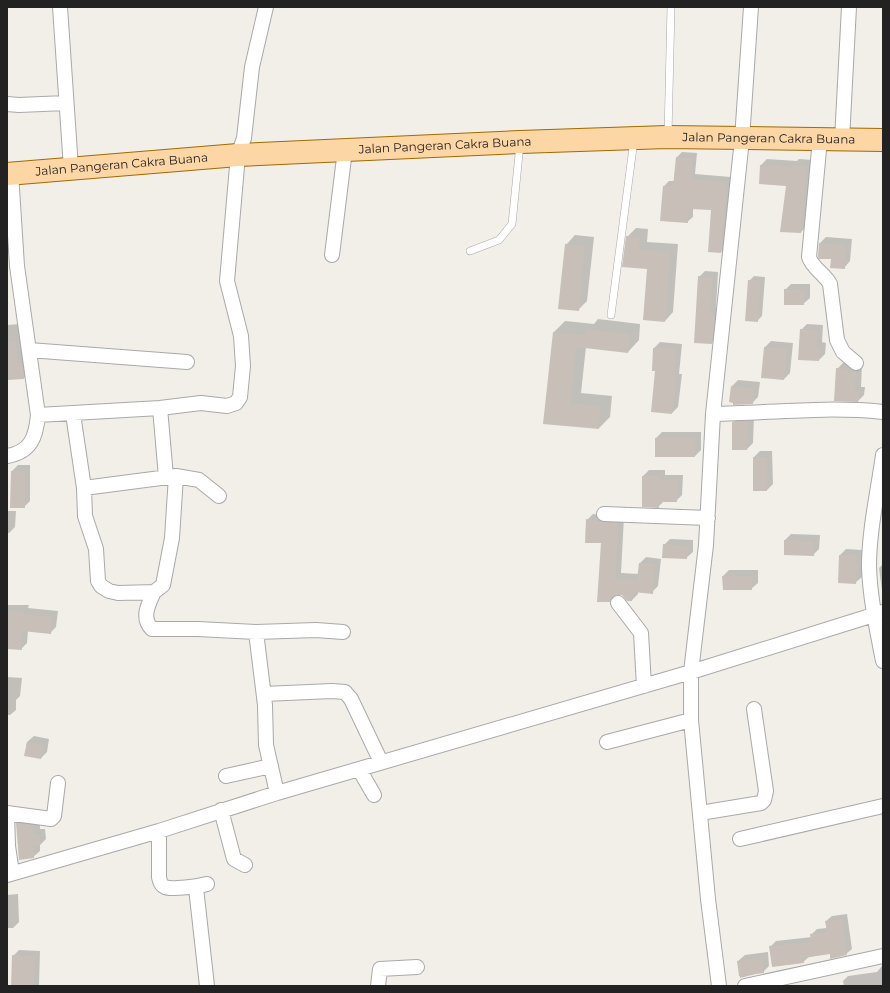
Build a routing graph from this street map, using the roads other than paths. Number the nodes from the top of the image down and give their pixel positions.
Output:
1 (60, 7) edge
2 (266, 7) edge
3 (671, 7) edge
4 (751, 7) edge
5 (849, 7) edge
6 (66, 103) junction
7 (7, 104) edge
8 (668, 137) junction
9 (634, 138) junction
10 (742, 139) junction
11 (820, 140) junction
12 (842, 140) junction
13 (883, 140) edge
14 (520, 142) junction
15 (346, 150) junction
16 (238, 155) junction
17 (71, 168) junction
18 (9, 174) edge
19 (470, 251) dead end
20 (332, 255) dead end
21 (611, 315) dead end
22 (29, 350) junction
23 (187, 362) dead end
24 (856, 363) dead end
25 (160, 408) junction
26 (883, 412) edge
27 (73, 414) junction
28 (713, 414) junction
29 (38, 415) junction
30 (883, 455) edge
31 (7, 456) edge
32 (171, 476) junction
33 (84, 488) junction
34 (219, 496) dead end
35 (604, 514) dead end
36 (708, 518) junction
37 (154, 592) junction
38 (618, 603) dead end
39 (879, 613) edge
40 (256, 632) junction
41 (343, 632) dead end
42 (883, 661) edge
43 (691, 672) junction
44 (644, 686) junction
45 (264, 694) junction
46 (754, 709) dead end
47 (691, 720) junction
48 (607, 742) dead end
49 (381, 762) junction
50 (270, 766) junction
51 (359, 768) junction
52 (226, 776) dead end
53 (58, 783) dead end
54 (277, 793) junction
55 (374, 795) dead end
56 (883, 806) edge
57 (221, 810) junction
58 (7, 813) edge
59 (700, 814) junction
60 (159, 830) junction
61 (740, 839) dead end
62 (8, 846) edge
63 (245, 865) dead end
64 (10, 874) edge
65 (883, 956) edge
66 (417, 967) dead end
67 (207, 986) edge
68 (378, 986) edge
69 (719, 986) edge
70 (745, 986) edge

1 - 6 street
2 - 16 street
3 - 8 lane
4 - 10 street
5 - 12 street
6 - 7 street
6 - 17 street
8 - 9 main road, Jalan Pangeran Cakra Buana
8 - 10 main road, Jalan Pangeran Cakra Buana
9 - 14 main road, Jalan Pangeran Cakra Buana
9 - 21 lane
10 - 11 main road, Jalan Pangeran Cakra Buana
10 - 28 street
11 - 12 main road, Jalan Pangeran Cakra Buana
11 - 24 street
12 - 13 main road, Jalan Pangeran Cakra Buana
14 - 15 main road, Jalan Pangeran Cakra Buana
14 - 19 lane
15 - 16 main road, Jalan Pangeran Cakra Buana
15 - 20 street
16 - 17 main road, Jalan Pangeran Cakra Buana
16 - 25 street
17 - 18 main road, Jalan Pangeran Cakra Buana
18 - 22 street
22 - 23 street
22 - 29 street
25 - 27 street
25 - 32 street
26 - 28 street
27 - 29 street
27 - 33 street
28 - 36 street
29 - 31 street
30 - 39 street
32 - 33 street
32 - 34 street
32 - 37 street
33 - 37 street
35 - 36 street
36 - 43 street
37 - 40 street
38 - 44 street
39 - 42 street
39 - 43 street
40 - 41 street
40 - 45 street
43 - 44 street
43 - 47 street
44 - 49 street
45 - 49 street
45 - 50 street
46 - 59 street
47 - 48 street
47 - 59 street
49 - 51 street
50 - 52 street
50 - 54 street
51 - 54 street
51 - 55 street
53 - 58 street
54 - 57 street
56 - 61 street
57 - 60 street
57 - 63 street
58 - 62 street
59 - 69 street
60 - 64 street
60 - 67 street
62 - 64 street
65 - 70 street
66 - 68 street

